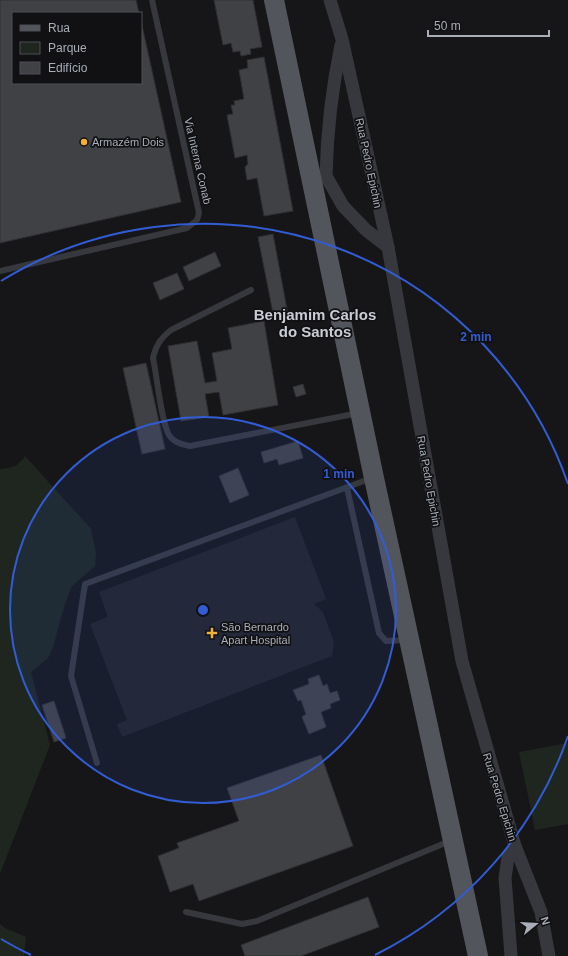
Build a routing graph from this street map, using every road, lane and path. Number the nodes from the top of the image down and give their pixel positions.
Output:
1 (152, 0) edge
2 (274, 0) edge
3 (330, 0) edge
4 (342, 39) junction
5 (318, 178) junction
6 (388, 247) junction
7 (0, 271) edge
8 (251, 290) dead end
9 (360, 413) junction
10 (374, 478) junction
11 (347, 488) junction
12 (409, 640) junction
13 (97, 763) dead end
14 (454, 839) junction
15 (515, 846) junction
16 (186, 912) dead end
17 (478, 956) edge
18 (511, 956) edge
19 (549, 956) edge

1 - 7 lane, Via Interna Conab
2 - 5 main road
3 - 4 street, Rua Pedro Epichin
4 - 5 street
4 - 6 street, Rua Pedro Epichin
5 - 6 street
5 - 9 main road
6 - 15 street, Rua Pedro Epichin
8 - 9 lane
9 - 10 main road
10 - 11 lane
10 - 12 main road
11 - 12 lane
11 - 13 lane
12 - 14 main road
14 - 16 lane
14 - 17 main road
15 - 18 street
15 - 19 street, Rua Pedro Epichin

